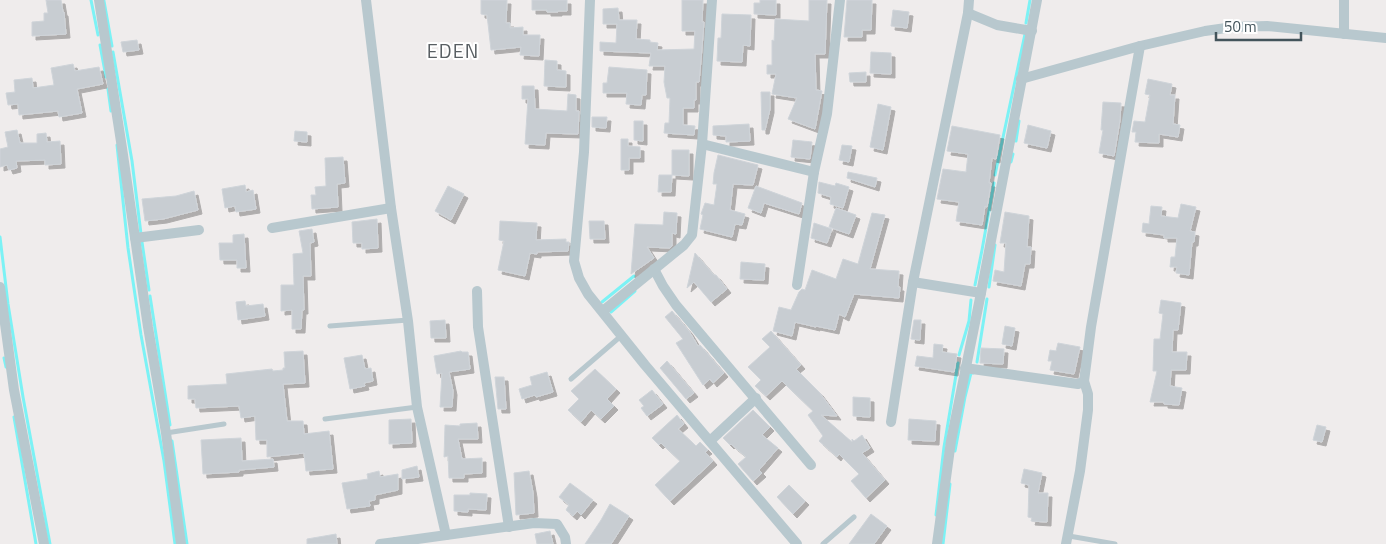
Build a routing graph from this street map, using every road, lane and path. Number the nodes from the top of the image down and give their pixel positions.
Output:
1 (99, 0) edge
2 (366, 0) edge
3 (590, 0) edge
4 (712, 0) edge
5 (840, 0) edge
6 (969, 0) edge
7 (1037, 0) edge
8 (1344, 0) edge
9 (968, 13) junction
10 (1032, 31) junction
11 (1344, 34) junction
12 (1386, 38) edge
13 (1140, 46) junction
14 (1021, 79) junction
15 (702, 144) junction
16 (814, 172) junction
17 (391, 208) junction
18 (272, 228) dead end
19 (199, 230) dead end
20 (135, 238) junction
21 (654, 269) junction
22 (913, 282) junction
23 (797, 285) dead end
24 (0, 287) edge
25 (477, 290) dead end
26 (981, 293) junction
27 (602, 311) junction
28 (408, 320) junction
29 (330, 326) dead end
30 (622, 336) junction
31 (965, 368) junction
32 (571, 379) dead end
33 (1084, 381) junction
34 (756, 398) junction
35 (417, 407) junction
36 (325, 419) dead end
37 (891, 422) dead end
38 (224, 424) dead end
39 (166, 433) junction
40 (710, 441) junction
41 (811, 465) dead end
42 (854, 517) dead end
43 (508, 527) junction
44 (446, 535) junction
45 (1068, 540) edge
46 (396, 543) edge
47 (44, 544) edge
48 (181, 544) edge
49 (380, 544) edge
50 (566, 544) edge
51 (797, 544) edge
52 (823, 544) edge
53 (937, 544) edge
54 (1115, 544) edge

1 - 20 street
2 - 17 street
3 - 27 street
4 - 15 street
5 - 16 street
6 - 9 street
7 - 10 street
8 - 11 street
9 - 10 street
9 - 22 street
10 - 14 street
11 - 12 street
11 - 13 street
13 - 14 street
13 - 33 street
14 - 26 street
15 - 16 street
15 - 21 street
16 - 23 street
17 - 18 street
17 - 28 street
19 - 20 street
20 - 39 street
21 - 27 street
21 - 34 street
22 - 26 street
22 - 37 street
24 - 47 street
25 - 43 street
26 - 31 street
27 - 30 street
28 - 29 lane
28 - 35 street
30 - 32 lane
30 - 40 street
31 - 33 street
31 - 53 street
33 - 45 street
34 - 40 street
34 - 41 street
35 - 36 lane
35 - 44 street
38 - 39 lane
39 - 48 street
40 - 51 street
42 - 52 lane
43 - 44 street
43 - 50 street
44 - 46 street
45 - 54 lane
46 - 49 street

